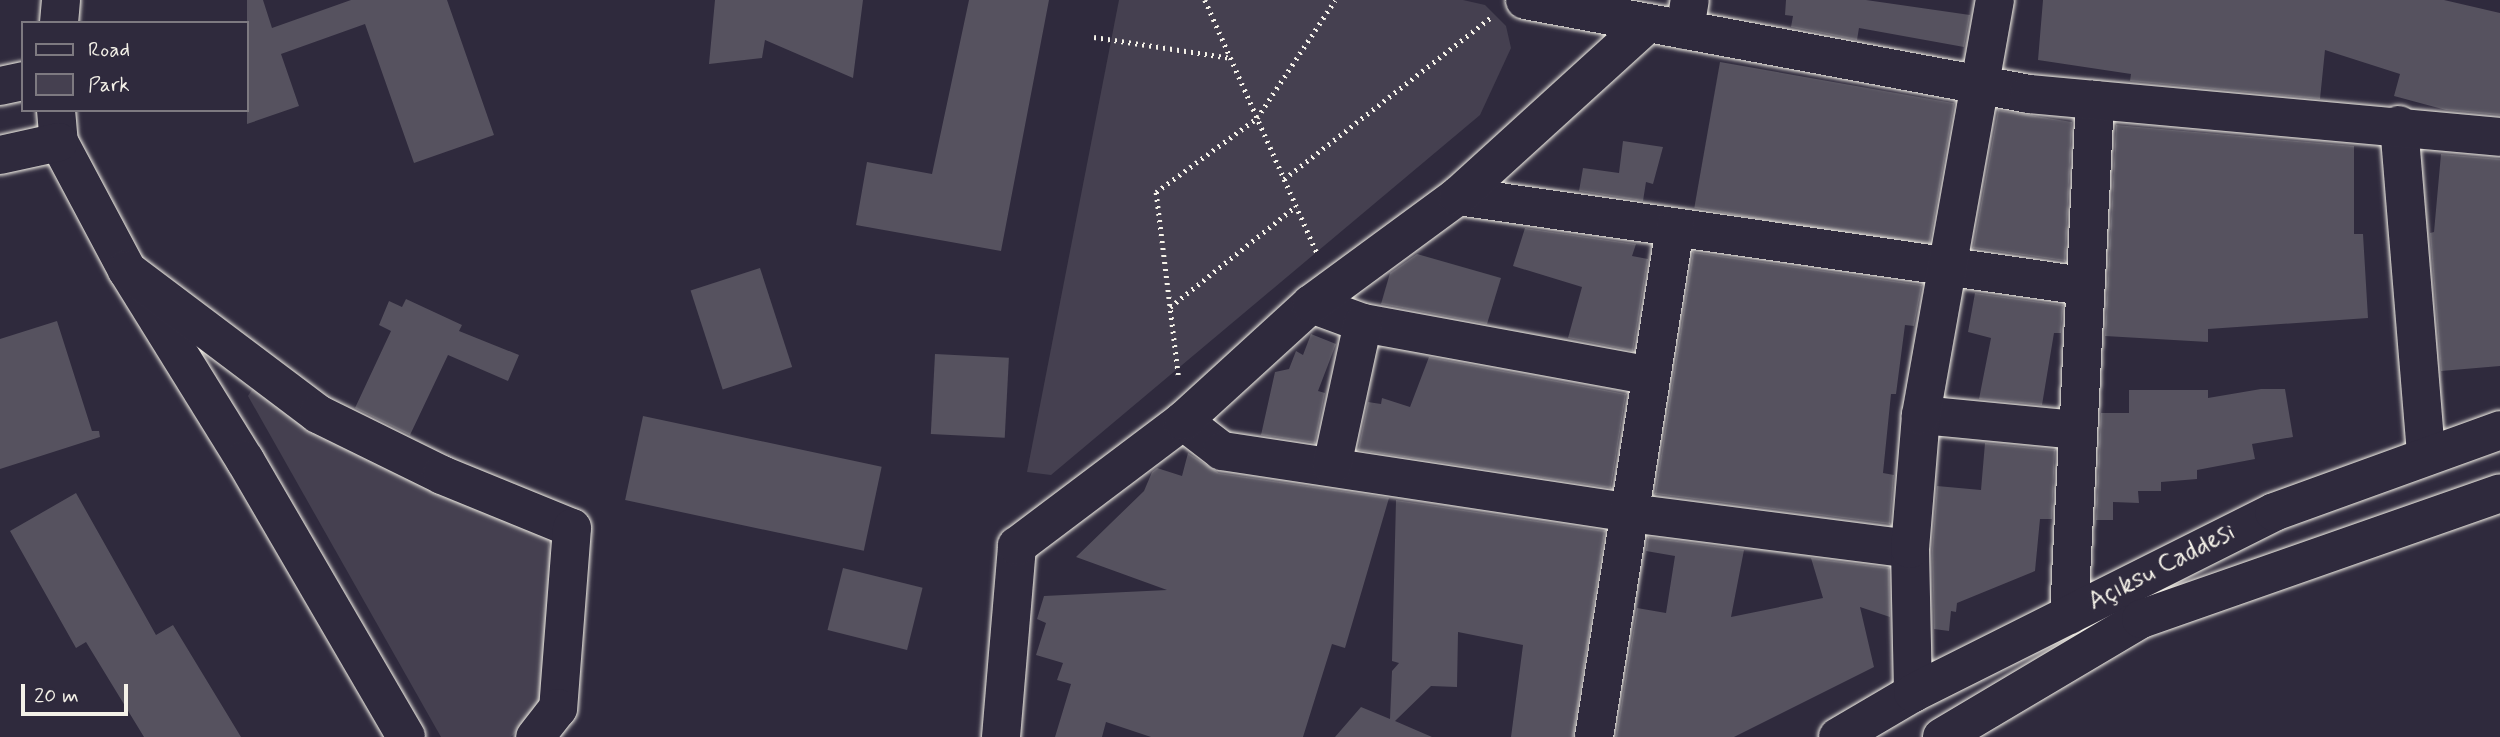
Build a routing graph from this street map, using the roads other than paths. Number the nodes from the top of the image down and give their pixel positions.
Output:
1 (61, 0) edge
2 (1995, 0) edge
3 (1514, 4) edge
4 (1687, 15) edge
5 (58, 21) edge
6 (1648, 23) junction
7 (21, 81) edge
8 (1977, 84) junction
9 (0, 86) edge
10 (2095, 100) junction
11 (2399, 125) junction
12 (57, 126) edge
13 (2500, 137) edge
14 (0, 155) edge
15 (1458, 196) junction
16 (1675, 228) junction
17 (1947, 267) junction
18 (127, 270) junction
19 (2083, 286) junction
20 (1322, 296) junction
21 (1363, 323) junction
22 (1651, 376) junction
23 (1922, 415) junction
24 (1183, 421) junction
25 (2077, 430) junction
26 (2500, 430) edge
27 (2426, 456) junction
28 (1332, 466) junction
29 (2500, 493) edge
30 (1630, 513) junction
31 (1910, 549) junction
32 (2069, 615) junction
33 (1913, 693) junction
34 (406, 737) edge
35 (536, 737) edge
36 (1001, 737) edge
37 (1594, 737) edge
38 (1838, 737) edge
39 (1942, 737) edge

1 - 5 street
2 - 8 street
3 - 6 street
4 - 6 street
4 - 8 street
6 - 15 street
7 - 9 street
8 - 10 street
8 - 17 street
10 - 11 street
10 - 19 street
11 - 13 street
11 - 27 street
12 - 14 street
12 - 18 street
15 - 16 street
15 - 20 street
16 - 17 street
16 - 22 street
17 - 19 street
17 - 23 street
18 - 34 street
18 - 35 street
19 - 25 street
20 - 21 street
20 - 24 street
21 - 22 street
21 - 28 street
22 - 30 street
23 - 25 street
23 - 31 street
24 - 28 street
24 - 36 street
25 - 32 street
26 - 27 street, Açıksu Caddesi
27 - 32 street, Açıksu Caddesi
28 - 30 street
29 - 39 street, Açıksu Caddesi
30 - 31 street
30 - 37 street
31 - 33 street
32 - 33 street, Açıksu Caddesi
33 - 38 street, Açıksu Caddesi

